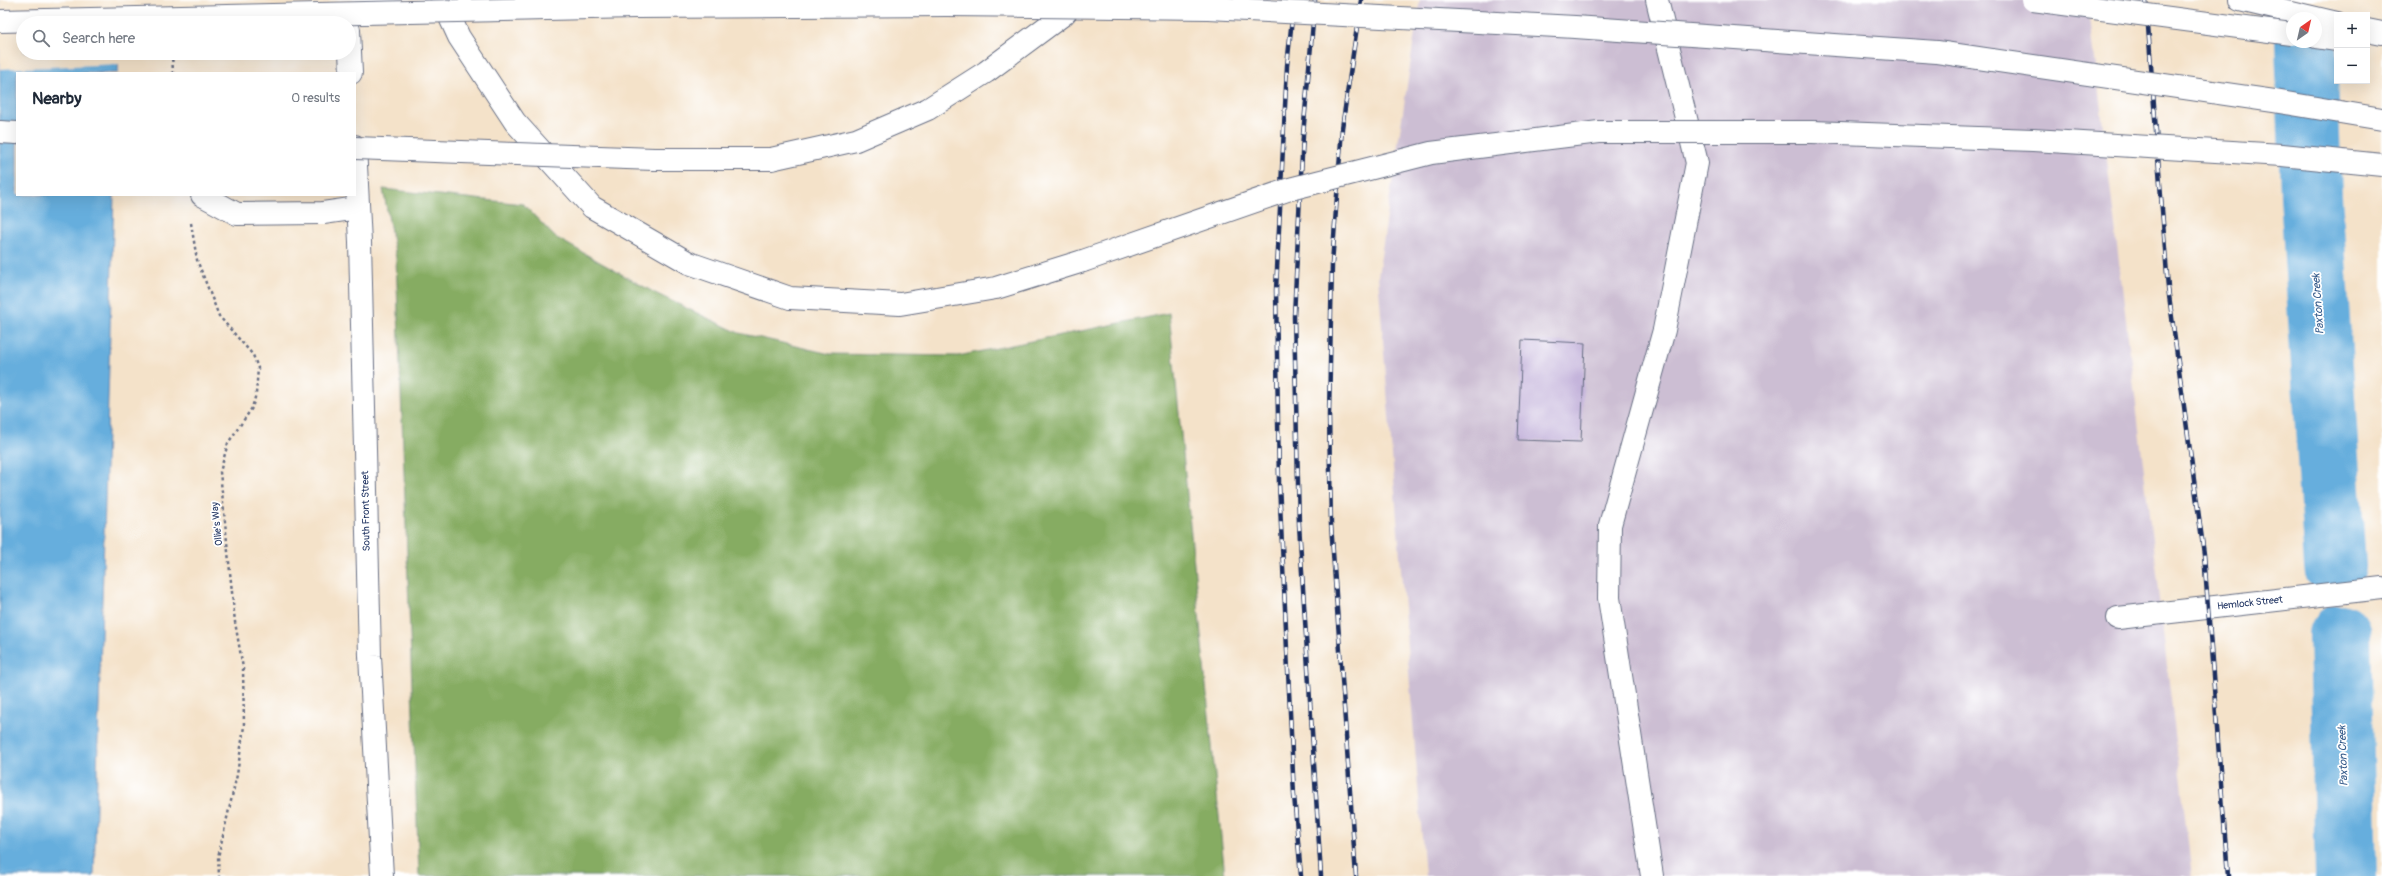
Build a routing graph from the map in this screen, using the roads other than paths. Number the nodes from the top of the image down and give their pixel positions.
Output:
1 (347, 0) edge
2 (442, 0) edge
3 (1076, 0) edge
4 (1657, 0) edge
5 (2034, 0) edge
6 (2240, 0) edge
7 (230, 16) edge
8 (348, 16) edge
9 (0, 21) edge
10 (16, 21) edge
11 (2334, 22) edge
12 (2370, 31) edge
13 (2286, 33) edge
14 (2382, 33) edge
15 (2322, 38) edge
16 (2334, 40) edge
17 (2370, 43) edge
18 (2382, 45) edge
19 (350, 60) edge
20 (351, 72) edge
21 (2382, 119) edge
22 (0, 132) edge
23 (16, 133) edge
24 (356, 147) edge
25 (2382, 165) edge
26 (356, 167) edge
27 (204, 196) edge
28 (358, 208) junction
29 (2382, 588) edge
30 (2118, 618) dead end
31 (382, 876) edge
32 (1652, 876) edge

1 - 8 main road
2 - 25 main road, bridge
3 - 24 main road, bridge
4 - 32 main road
5 - 13 main road, bridge
6 - 11 main road
7 - 21 main road, bridge
9 - 10 main road, bridge
12 - 14 main road
15 - 16 main road
17 - 18 main road
19 - 20 main road
22 - 23 main road
26 - 28 main road, South Front Street
27 - 28 main road
28 - 31 main road, South Front Street
29 - 30 main road, Hemlock Street

